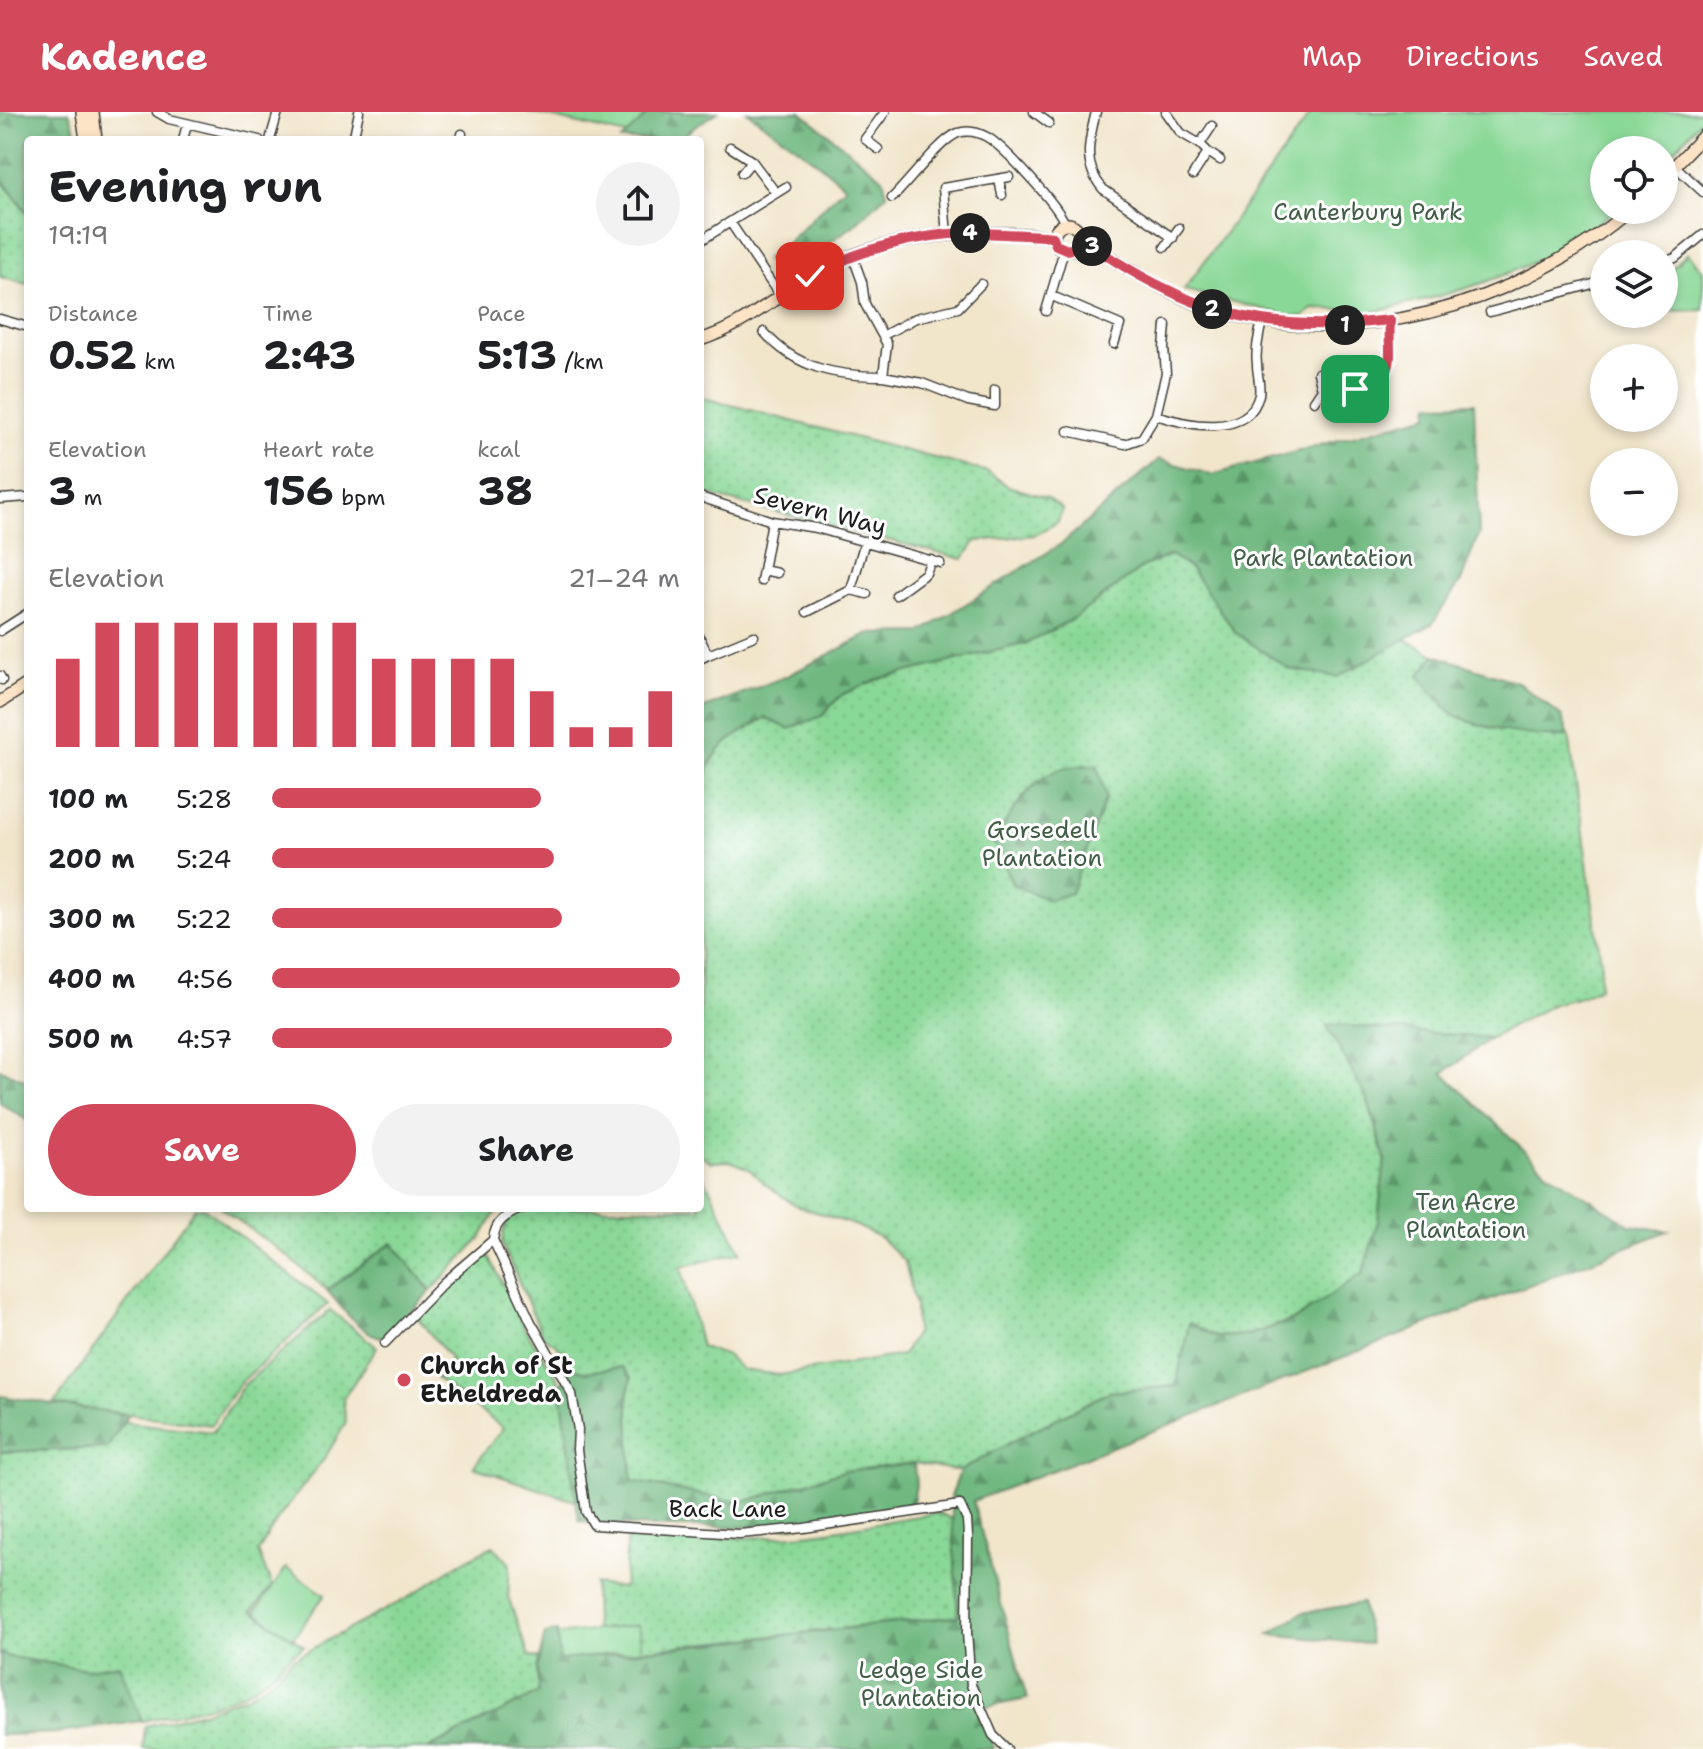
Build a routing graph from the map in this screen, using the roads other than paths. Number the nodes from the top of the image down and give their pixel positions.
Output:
1 (82, 112) edge
2 (93, 112) edge
3 (157, 112) edge
4 (278, 112) edge
5 (359, 112) edge
6 (885, 112) edge
7 (1034, 112) edge
8 (1096, 112) edge
9 (1166, 112) edge
10 (1049, 123) dead end
11 (187, 124) junction
12 (1212, 126) dead end
13 (85, 136) edge
14 (96, 136) edge
15 (184, 136) edge
16 (241, 136) edge
17 (271, 136) edge
18 (354, 136) edge
19 (1703, 136) edge
20 (1200, 144) junction
21 (730, 147) dead end
22 (878, 149) dead end
23 (1208, 152) junction
24 (1220, 160) dead end
25 (752, 161) junction
26 (1678, 163) edge
27 (1678, 169) edge
28 (742, 173) dead end
29 (1193, 175) dead end
30 (1009, 177) dead end
31 (999, 179) junction
32 (786, 187) dead end
33 (776, 193) junction
34 (1002, 195) dead end
35 (1701, 195) edge
36 (892, 198) dead end
37 (730, 222) junction
38 (1065, 224) junction
39 (1613, 224) edge
40 (1179, 228) dead end
41 (947, 235) junction
42 (1703, 235) edge
43 (1053, 237) junction
44 (704, 238) edge
45 (1173, 238) junction
46 (1080, 241) junction
47 (1165, 247) dead end
48 (1064, 250) junction
49 (1678, 256) edge
50 (853, 257) junction
51 (981, 284) dead end
52 (1590, 285) edge
53 (780, 296) junction
54 (1052, 296) junction
55 (1046, 311) dead end
56 (1490, 312) dead end
57 (1125, 314) dead end
58 (0, 319) edge
59 (1390, 320) junction
60 (1262, 321) junction
61 (1120, 325) junction
62 (1166, 325) dead end
63 (24, 326) edge
64 (764, 332) dead end
65 (884, 335) junction
66 (704, 338) edge
67 (1114, 344) dead end
68 (1318, 373) dead end
69 (883, 376) junction
70 (1322, 389) junction
71 (995, 390) dead end
72 (1314, 401) dead end
73 (1156, 415) junction
74 (1068, 431) dead end
75 (24, 497) edge
76 (704, 498) edge
77 (0, 499) edge
78 (772, 521) junction
79 (865, 541) junction
80 (763, 570) junction
81 (777, 573) dead end
82 (761, 581) dead end
83 (851, 590) junction
84 (867, 594) dead end
85 (896, 595) dead end
86 (807, 612) dead end
87 (24, 616) edge
88 (0, 631) edge
89 (754, 636) dead end
90 (704, 657) edge
91 (24, 687) edge
92 (0, 702) edge
93 (513, 1212) edge
94 (493, 1240) junction
95 (385, 1343) dead end
96 (1007, 1749) edge

1 - 13 street
2 - 14 street
3 - 11 street
4 - 17 street
5 - 18 street
6 - 22 street
7 - 10 street
8 - 45 street
9 - 20 street
11 - 15 street
11 - 16 street
12 - 20 street
19 - 26 street
20 - 23 street
21 - 25 street
23 - 24 street
23 - 29 street
25 - 28 street
25 - 33 street
27 - 35 street
30 - 31 street
31 - 34 street
31 - 41 street
32 - 33 street
33 - 37 street
36 - 38 street
37 - 44 street
37 - 53 street
38 - 43 street
38 - 46 street
39 - 59 street
40 - 45 street
41 - 43 street
41 - 50 street
42 - 49 street
43 - 48 street
45 - 47 street
46 - 48 street
46 - 60 street
48 - 54 street
50 - 53 street
50 - 65 street
51 - 65 street
52 - 56 street
53 - 66 street
54 - 55 street
54 - 61 street
57 - 61 street
58 - 63 street
59 - 60 street
59 - 70 street
60 - 73 street
61 - 67 street
62 - 73 street
64 - 69 street
65 - 69 street
68 - 70 street
69 - 71 street
70 - 72 street
73 - 74 street
75 - 77 street
76 - 78 street, Severn Way
78 - 79 street, Severn Way
78 - 80 street
79 - 83 street
79 - 85 street, Severn Way
80 - 81 street
80 - 82 street
83 - 84 street
83 - 86 street
87 - 88 street
89 - 90 street
91 - 92 street
93 - 94 street
94 - 95 street
94 - 96 street, Back Lane

